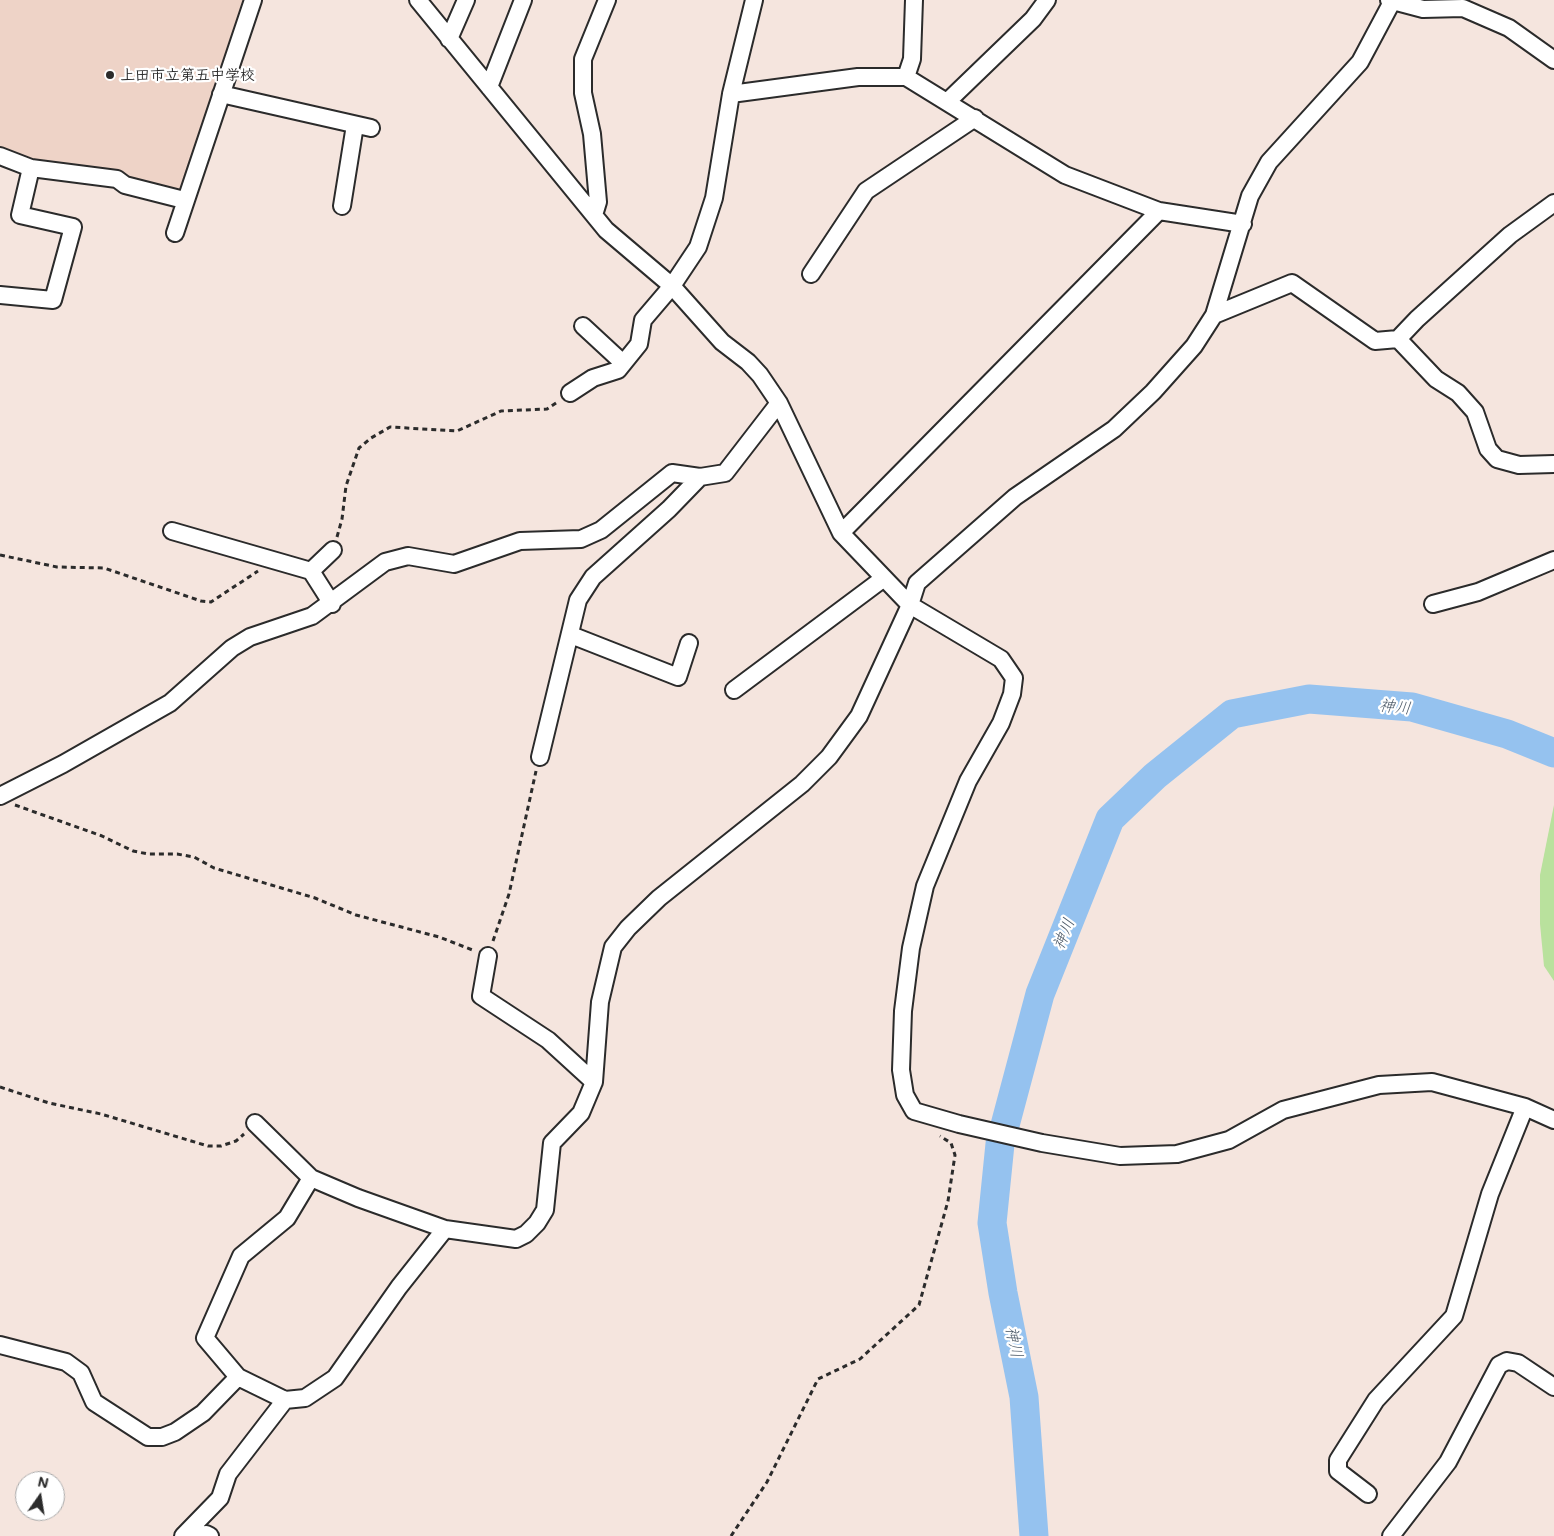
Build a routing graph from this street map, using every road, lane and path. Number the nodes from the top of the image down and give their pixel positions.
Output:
1 (253, 0) edge
2 (418, 0) edge
3 (466, 0) edge
4 (523, 0) edge
5 (606, 0) edge
6 (754, 0) edge
7 (914, 0) edge
8 (1048, 0) edge
9 (1391, 0) edge
10 (449, 38) junction
11 (1554, 60) edge
12 (906, 77) junction
13 (489, 87) junction
14 (222, 94) junction
15 (731, 94) junction
16 (948, 101) junction
17 (975, 118) junction
18 (0, 156) edge
19 (31, 168) junction
20 (184, 200) junction
21 (1554, 203) edge
22 (342, 206) dead end
23 (1159, 211) junction
24 (594, 215) junction
25 (1242, 224) junction
26 (175, 233) dead end
27 (812, 274) dead end
28 (672, 286) junction
29 (0, 295) edge
30 (1214, 315) junction
31 (583, 326) dead end
32 (1398, 339) junction
33 (623, 363) junction
34 (570, 392) joint
35 (779, 404) junction
36 (1554, 464) edge
37 (700, 478) junction
38 (172, 531) dead end
39 (841, 533) junction
40 (333, 550) joint
41 (0, 555) edge
42 (272, 560) junction
43 (1554, 560) edge
44 (311, 571) junction
45 (884, 578) junction
46 (332, 604) junction
47 (1433, 604) dead end
48 (910, 605) junction
49 (571, 635) junction
50 (689, 642) dead end
51 (734, 690) dead end
52 (540, 757) joint
53 (5, 800) edge
54 (488, 956) junction
55 (594, 1082) junction
56 (0, 1087) edge
57 (1525, 1107) junction
58 (1554, 1120) edge
59 (256, 1123) joint
60 (935, 1133) dead end
61 (311, 1178) junction
62 (445, 1228) junction
63 (0, 1345) edge
64 (238, 1378) junction
65 (1554, 1387) edge
66 (285, 1400) junction
67 (1368, 1494) dead end
68 (183, 1536) edge
69 (200, 1536) edge
70 (210, 1536) edge
71 (731, 1536) edge
72 (1391, 1536) edge

1 - 14 street
2 - 10 street
3 - 10 street
4 - 13 street
5 - 24 street
6 - 15 street
7 - 12 street
8 - 16 street
9 - 11 street
9 - 25 street
10 - 13 street
12 - 15 street
12 - 16 street
13 - 24 street
14 - 20 street
14 - 22 street
15 - 28 street
16 - 17 street
17 - 23 street
17 - 27 street
18 - 19 street
19 - 20 street
19 - 29 street
20 - 26 street
21 - 32 street
23 - 25 street
23 - 39 street
24 - 28 street
25 - 30 street
28 - 33 street
28 - 35 street
30 - 32 street
30 - 48 street
31 - 33 street
32 - 36 street
33 - 34 street
34 - 40 path
35 - 37 street
35 - 39 street
37 - 46 street
37 - 49 street
38 - 42 street
39 - 45 street
40 - 44 street
41 - 42 path
42 - 44 street
43 - 47 street
44 - 46 street
45 - 48 street
45 - 51 street
46 - 53 street
48 - 55 street
48 - 57 street
49 - 50 street
49 - 52 street
52 - 54 path
53 - 54 path
54 - 55 street
55 - 62 street
56 - 59 path
57 - 58 street
57 - 67 street
59 - 61 street
60 - 71 path
61 - 62 street
61 - 64 street
62 - 66 street
63 - 64 street
64 - 66 street
65 - 72 street
66 - 68 street
69 - 70 street

